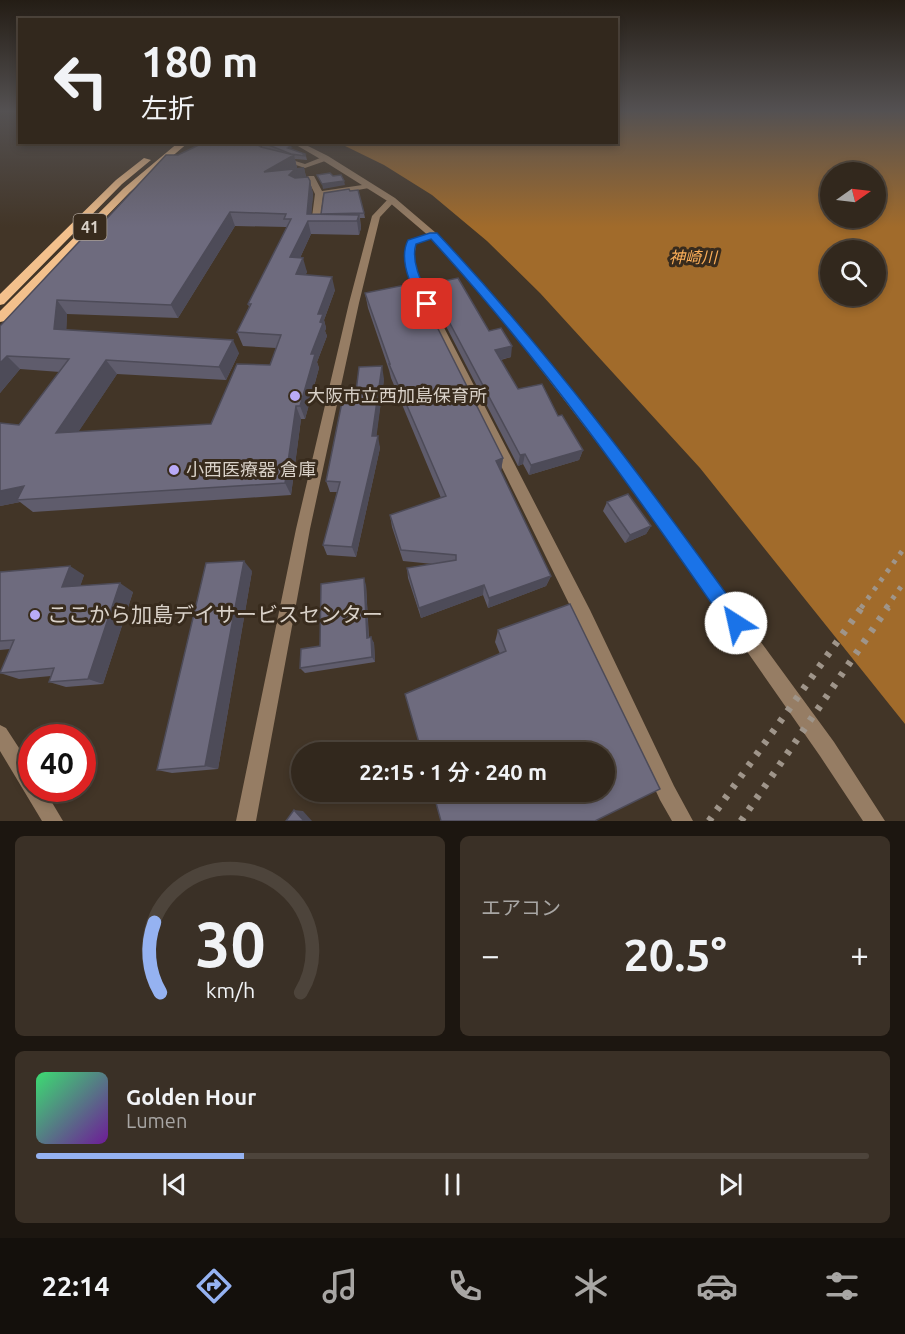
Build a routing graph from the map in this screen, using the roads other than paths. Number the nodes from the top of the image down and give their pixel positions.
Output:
1 (160, 150) edge
2 (175, 150) edge
3 (310, 150) edge
4 (277, 157) edge
5 (325, 158) junction
6 (369, 186) junction
7 (392, 200) junction
8 (327, 224) edge
9 (433, 236) junction
10 (0, 301) edge
11 (0, 318) edge
12 (0, 734) edge
13 (18, 764) edge
14 (41, 802) edge
15 (53, 821) edge
16 (246, 821) edge
17 (683, 821) edge
18 (875, 821) edge

1 - 10 main road, 41
2 - 11 main road, 41
3 - 5 street
4 - 5 street
5 - 6 street
6 - 7 street
6 - 8 street
7 - 9 street
7 - 16 street
9 - 17 street
9 - 18 street
12 - 13 street
14 - 15 street

